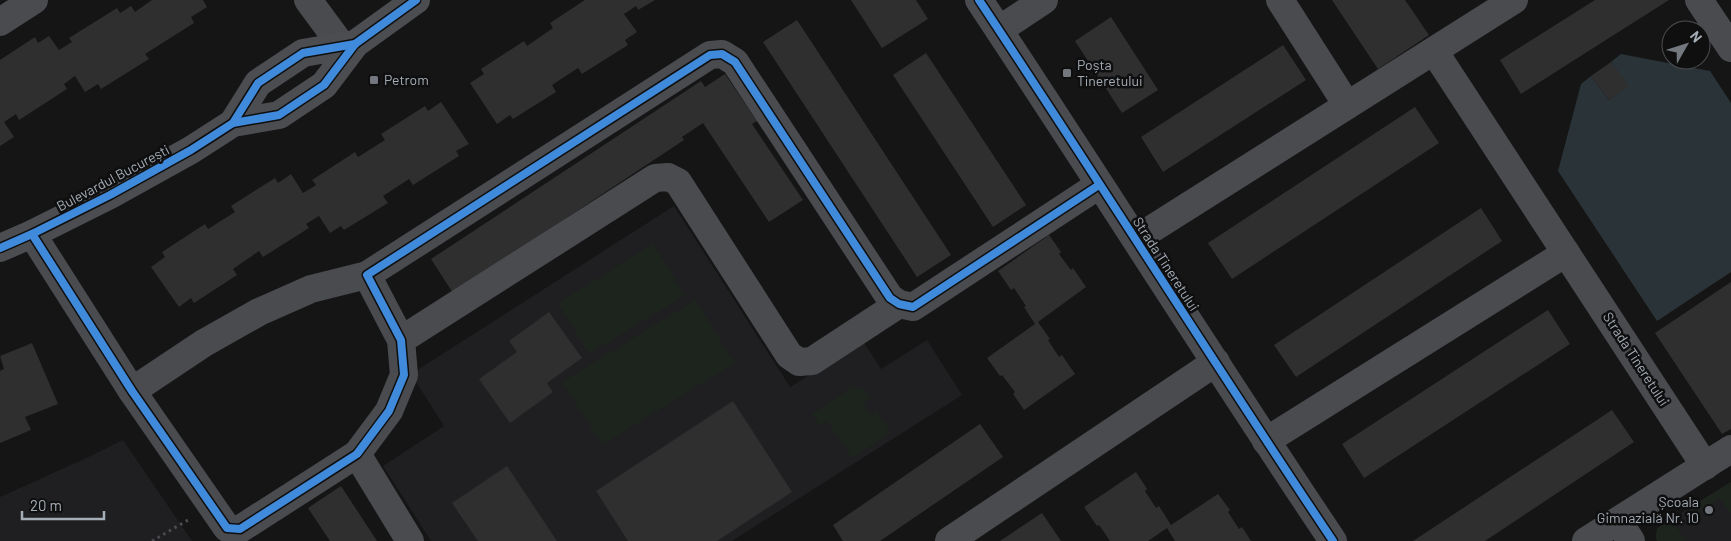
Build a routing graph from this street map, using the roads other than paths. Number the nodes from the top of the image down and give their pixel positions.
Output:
1 (34, 0) edge
2 (308, 0) edge
3 (416, 0) edge
4 (979, 0) edge
5 (1044, 0) edge
6 (1280, 0) edge
7 (1514, 0) edge
8 (1699, 0) edge
9 (0, 22) edge
10 (999, 30) junction
11 (348, 45) junction
12 (1731, 48) edge
13 (1434, 51) junction
14 (1347, 105) junction
15 (233, 122) junction
16 (1099, 184) junction
17 (32, 234) junction
18 (1136, 240) junction
19 (0, 248) edge
20 (1566, 253) junction
21 (367, 275) junction
22 (899, 304) junction
23 (401, 340) junction
24 (1216, 362) junction
25 (132, 392) junction
26 (1266, 441) junction
27 (1731, 449) edge
28 (357, 454) junction
29 (1705, 466) junction
30 (1625, 531) edge
31 (410, 541) edge
32 (949, 541) edge
33 (1333, 541) edge
34 (1586, 541) edge

1 - 9 street
2 - 11 street
3 - 11 main road, Bulevardul București
4 - 10 street, Strada Tineretului
5 - 10 street
6 - 14 street
7 - 13 street, Strada Tineretului
8 - 12 street
10 - 16 street, Strada Tineretului
11 - 15 main road, Bulevardul București
11 - 15 main road, Bulevardul București
13 - 14 street, Strada Tineretului
13 - 20 street, Strada Tineretului
14 - 18 street, Strada Tineretului
15 - 17 main road, Bulevardul București
16 - 18 street, Strada Tineretului
16 - 22 street
17 - 19 main road, Bulevardul București
17 - 25 street
18 - 24 street, Strada Tineretului
20 - 26 street
20 - 29 street, Strada Tineretului
21 - 22 street
21 - 23 street
21 - 25 street
22 - 23 street
23 - 28 street
24 - 26 street, Strada Tineretului
24 - 32 street
25 - 28 street
26 - 33 street, Strada Tineretului
27 - 29 street
28 - 31 street
29 - 30 street
30 - 34 street

